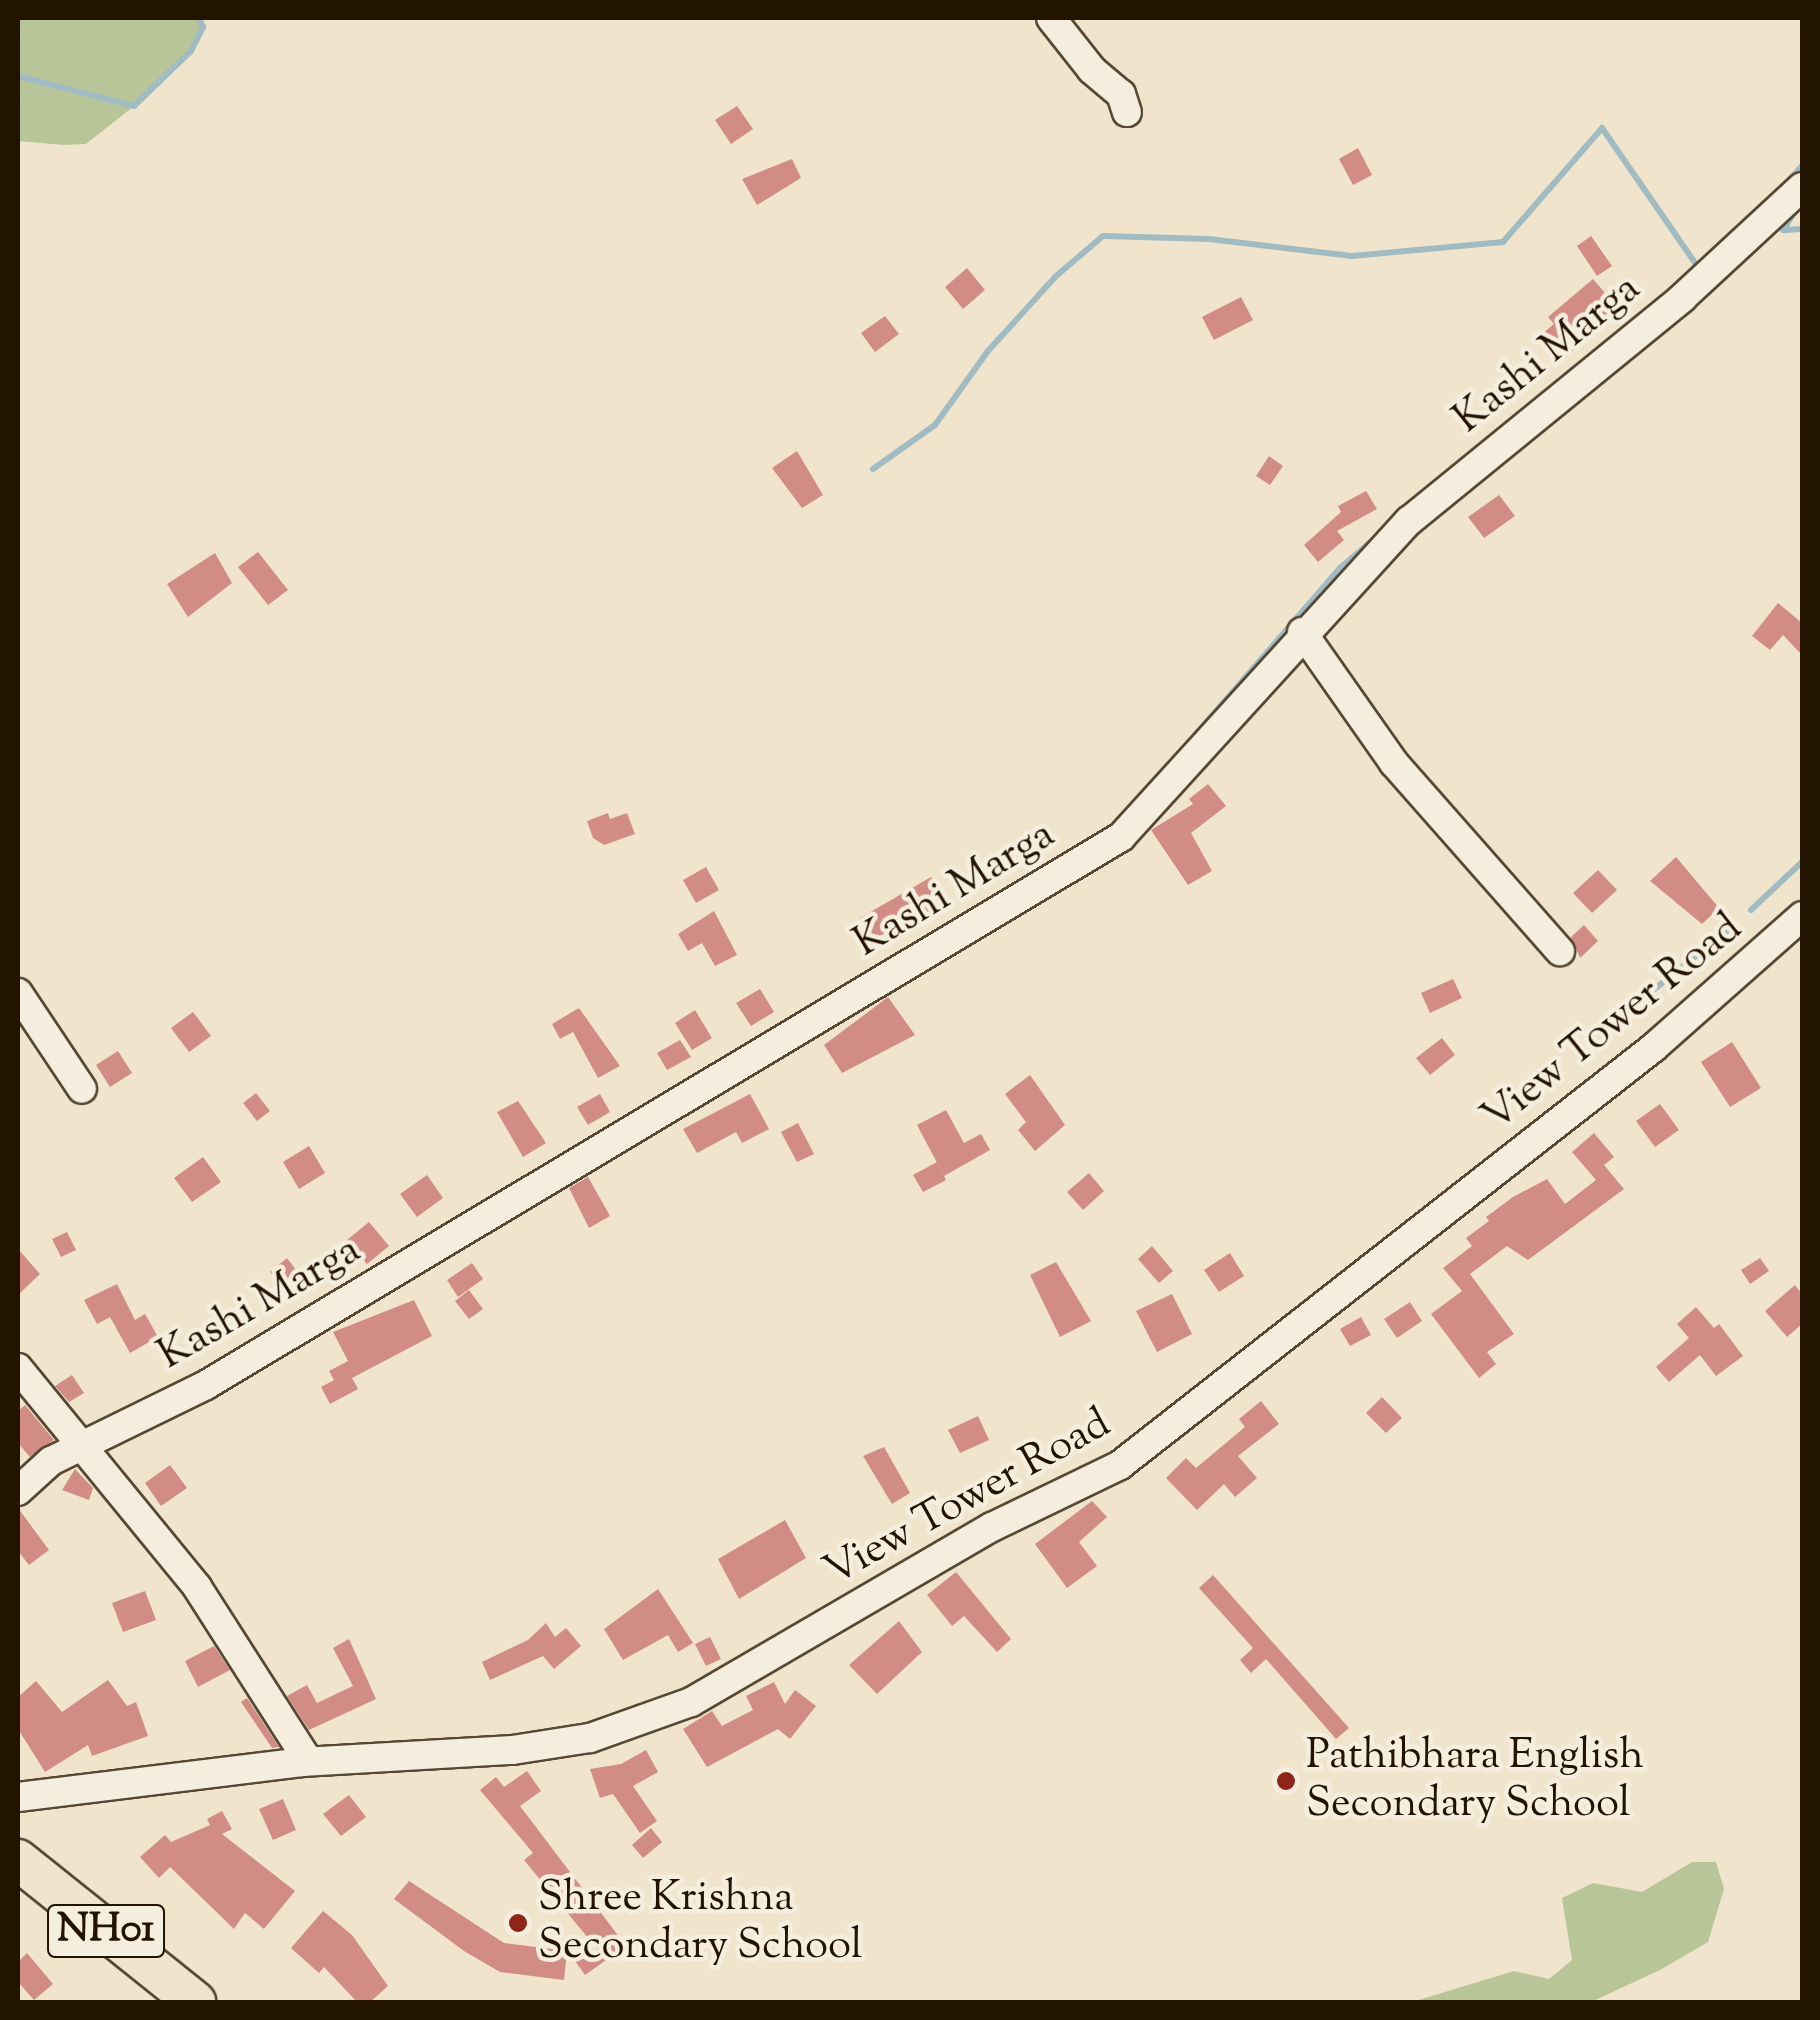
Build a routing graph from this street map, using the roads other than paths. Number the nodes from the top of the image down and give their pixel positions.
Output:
1 (1051, 18) edge
2 (1128, 112) dead end
3 (1802, 187) edge
4 (1302, 632) junction
5 (1802, 916) edge
6 (1560, 951) dead end
7 (18, 994) edge
8 (82, 1089) dead end
9 (18, 1368) edge
10 (85, 1444) junction
11 (18, 1491) edge
12 (302, 1762) junction
13 (18, 1797) edge
14 (18, 1860) edge
15 (196, 2002) edge

1 - 2 street
3 - 4 street, Kashi Marga
4 - 6 street
4 - 10 street, Kashi Marga
5 - 12 street, View Tower Road
7 - 8 street
9 - 10 street
10 - 11 street, Kashi Marga
10 - 12 street
12 - 13 street, View Tower Road
14 - 15 highway, NH01

